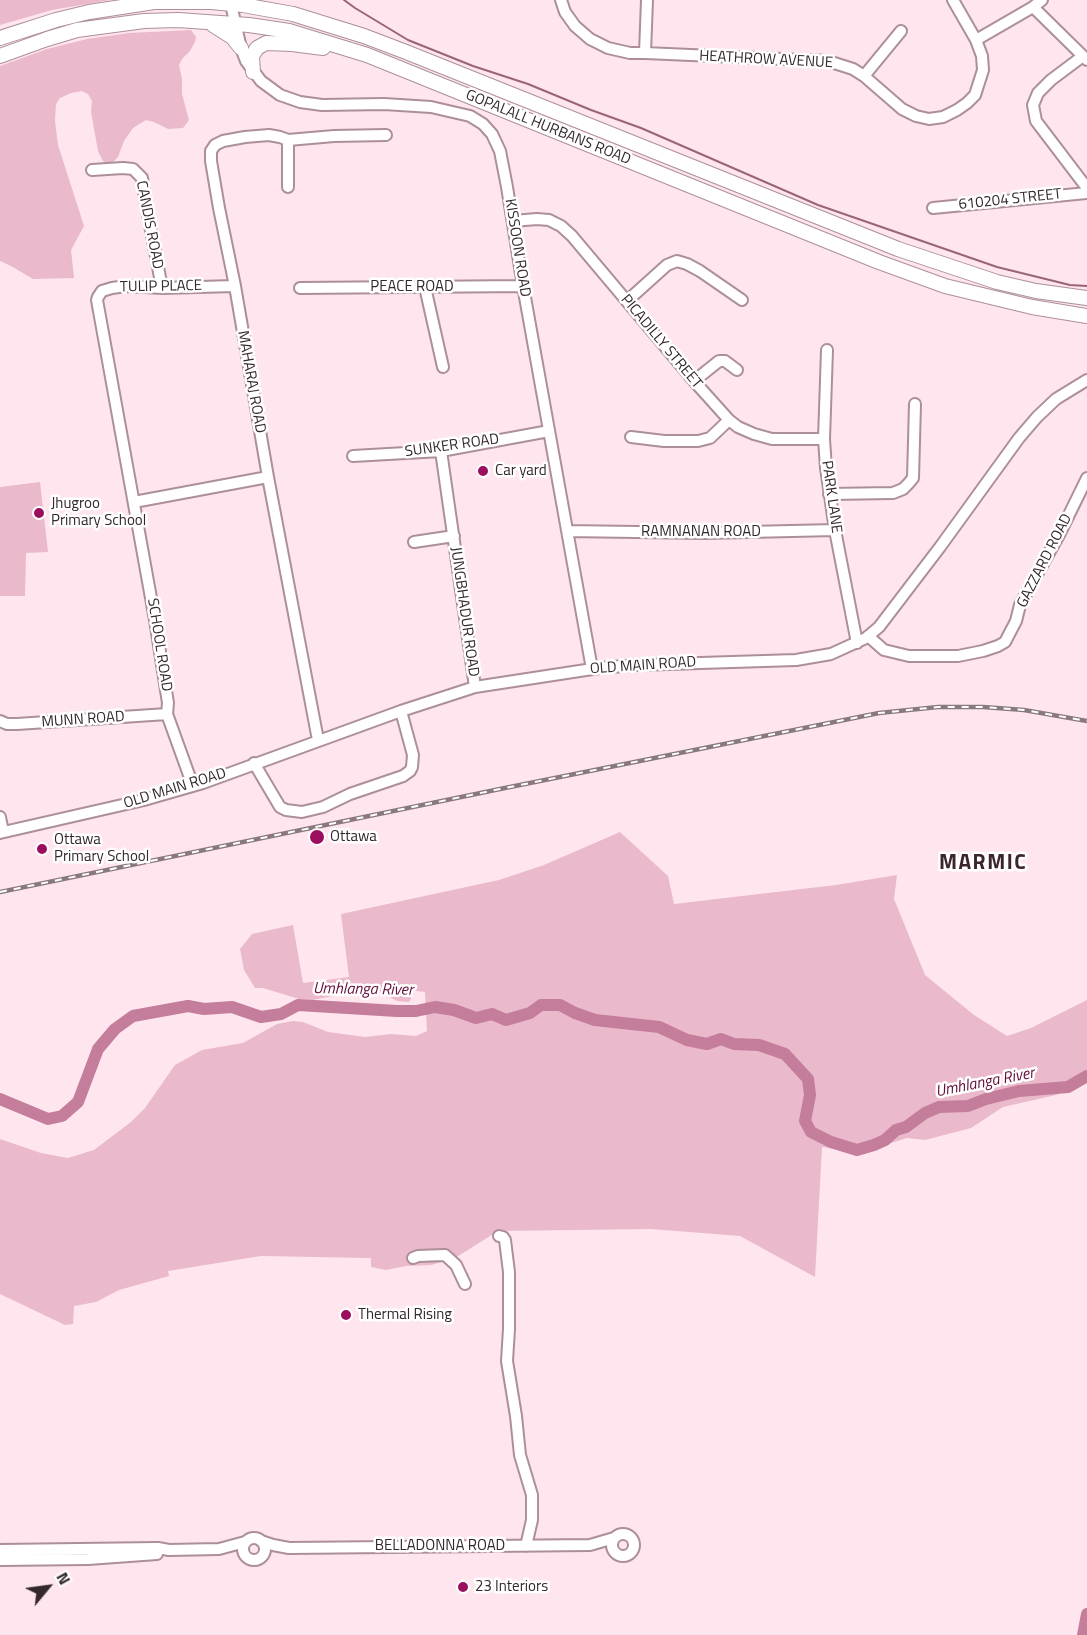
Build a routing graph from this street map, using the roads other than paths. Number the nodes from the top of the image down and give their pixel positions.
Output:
1 (250, 0) edge
2 (561, 0) edge
3 (647, 0) edge
4 (953, 0) edge
5 (159, 1) edge
6 (230, 2) edge
7 (1037, 4) edge
8 (280, 11) junction
9 (204, 22) junction
10 (236, 24) junction
11 (901, 32) dead end
12 (0, 38) edge
13 (976, 40) junction
14 (241, 48) junction
15 (645, 54) junction
16 (367, 55) junction
17 (0, 56) edge
18 (1085, 58) edge
19 (253, 72) junction
20 (864, 76) junction
21 (386, 135) dead end
22 (288, 140) junction
23 (92, 170) dead end
24 (288, 187) dead end
25 (1087, 190) edge
26 (933, 208) dead end
27 (513, 221) junction
28 (235, 286) junction
29 (523, 286) junction
30 (425, 287) junction
31 (162, 288) junction
32 (300, 288) dead end
33 (1087, 298) edge
34 (742, 300) dead end
35 (627, 301) junction
36 (98, 304) joint
37 (1087, 316) edge
38 (827, 350) dead end
39 (443, 367) dead end
40 (737, 370) dead end
41 (1087, 380) edge
42 (694, 381) junction
43 (915, 404) dead end
44 (729, 420) junction
45 (549, 431) junction
46 (631, 437) dead end
47 (824, 439) junction
48 (441, 451) junction
49 (353, 456) dead end
50 (268, 477) junction
51 (1087, 478) edge
52 (829, 494) junction
53 (134, 502) junction
54 (835, 530) junction
55 (567, 531) junction
56 (454, 536) junction
57 (414, 542) dead end
58 (868, 636) junction
59 (857, 643) junction
60 (592, 669) junction
61 (475, 687) junction
62 (401, 711) junction
63 (167, 714) junction
64 (0, 721) edge
65 (318, 740) junction
66 (254, 763) junction
67 (191, 781) junction
68 (0, 817) edge
69 (2, 832) edge
70 (499, 1236) dead end
71 (413, 1258) dead end
72 (465, 1284) dead end
73 (614, 1538) junction
74 (261, 1541) junction
75 (244, 1542) junction
76 (590, 1545) junction
77 (526, 1546) junction
78 (289, 1548) junction
79 (219, 1549) junction
80 (0, 1550) edge
81 (169, 1550) junction
82 (614, 1552) junction
83 (263, 1554) junction
84 (245, 1556) junction
85 (0, 1560) edge

1 - 8 main road
2 - 15 street, HEATHROW AVENUE
3 - 15 street
4 - 13 street, HEATHROW AVENUE
5 - 6 main road, GOPALALL HURBANS ROAD
5 - 12 main road, GOPALALL HURBANS ROAD
6 - 8 main road, GOPALALL HURBANS ROAD
6 - 10 street, KISSOON ROAD
7 - 13 street
7 - 18 street
8 - 33 main road, GOPALALL HURBANS ROAD
9 - 10 main road, GOPALALL HURBANS ROAD
9 - 14 main road
9 - 17 main road, GOPALALL HURBANS ROAD
10 - 14 street, KISSOON ROAD
10 - 16 main road, GOPALALL HURBANS ROAD
11 - 20 street
13 - 20 street, HEATHROW AVENUE
14 - 19 street, KISSOON ROAD
15 - 20 street, HEATHROW AVENUE
16 - 19 main road
16 - 37 main road, GOPALALL HURBANS ROAD
18 - 25 street
19 - 27 street, KISSOON ROAD
21 - 22 street
22 - 24 street
22 - 28 street, MAHARAJ ROAD
23 - 31 street, CANDIS ROAD
25 - 26 street, 610204 STREET
27 - 29 street, KISSOON ROAD
27 - 35 street, PICADILLY STREET
28 - 31 street, TULIP PLACE
28 - 50 street, MAHARAJ ROAD
29 - 30 street, PEACE ROAD
29 - 45 street, KISSOON ROAD
30 - 32 street, PEACE ROAD
30 - 39 street
31 - 36 street, TULIP PLACE
34 - 35 street
35 - 42 street, PICADILLY STREET
36 - 53 street, SCHOOL ROAD
38 - 47 street, PARK LANE
40 - 42 street
41 - 58 street, OLD MAIN ROAD
42 - 44 street, PICADILLY STREET
43 - 52 street
44 - 46 street
44 - 47 street, PICADILLY STREET
45 - 48 street, SUNKER ROAD
45 - 55 street, KISSOON ROAD
47 - 52 street, PARK LANE
48 - 49 street, SUNKER ROAD
48 - 56 street, JUNGBHADUR ROAD
50 - 53 street
50 - 65 street, MAHARAJ ROAD
51 - 58 street, GAZZARD ROAD
52 - 54 street, PARK LANE
53 - 63 street, SCHOOL ROAD
54 - 55 street, RAMNANAN ROAD
54 - 59 street, PARK LANE
55 - 60 street, KISSOON ROAD
56 - 57 street, JUNGBHADUR ROAD
56 - 61 street, JUNGBHADUR ROAD
58 - 59 street, OLD MAIN ROAD
59 - 60 street, OLD MAIN ROAD
60 - 61 street, OLD MAIN ROAD
61 - 62 street, OLD MAIN ROAD
62 - 65 street, OLD MAIN ROAD
62 - 66 street
63 - 64 street, MUNN ROAD
63 - 67 street, SCHOOL ROAD
65 - 66 street, OLD MAIN ROAD
66 - 67 street, OLD MAIN ROAD
67 - 69 street, OLD MAIN ROAD
68 - 69 street
70 - 77 street
71 - 72 street
73 - 76 street, BELLADONNA ROAD
73 - 82 street
73 - 82 street
74 - 75 street, BELLADONNA ROAD
74 - 78 street, BELLADONNA ROAD
74 - 83 street
75 - 79 street, BELLADONNA ROAD
75 - 84 street
76 - 77 street, BELLADONNA ROAD
76 - 82 street, BELLADONNA ROAD
77 - 78 street, BELLADONNA ROAD
78 - 83 street, BELLADONNA ROAD
79 - 81 street, BELLADONNA ROAD
79 - 84 street, BELLADONNA ROAD
80 - 81 street, BELLADONNA ROAD
81 - 85 street, BELLADONNA ROAD
83 - 84 street, BELLADONNA ROAD

